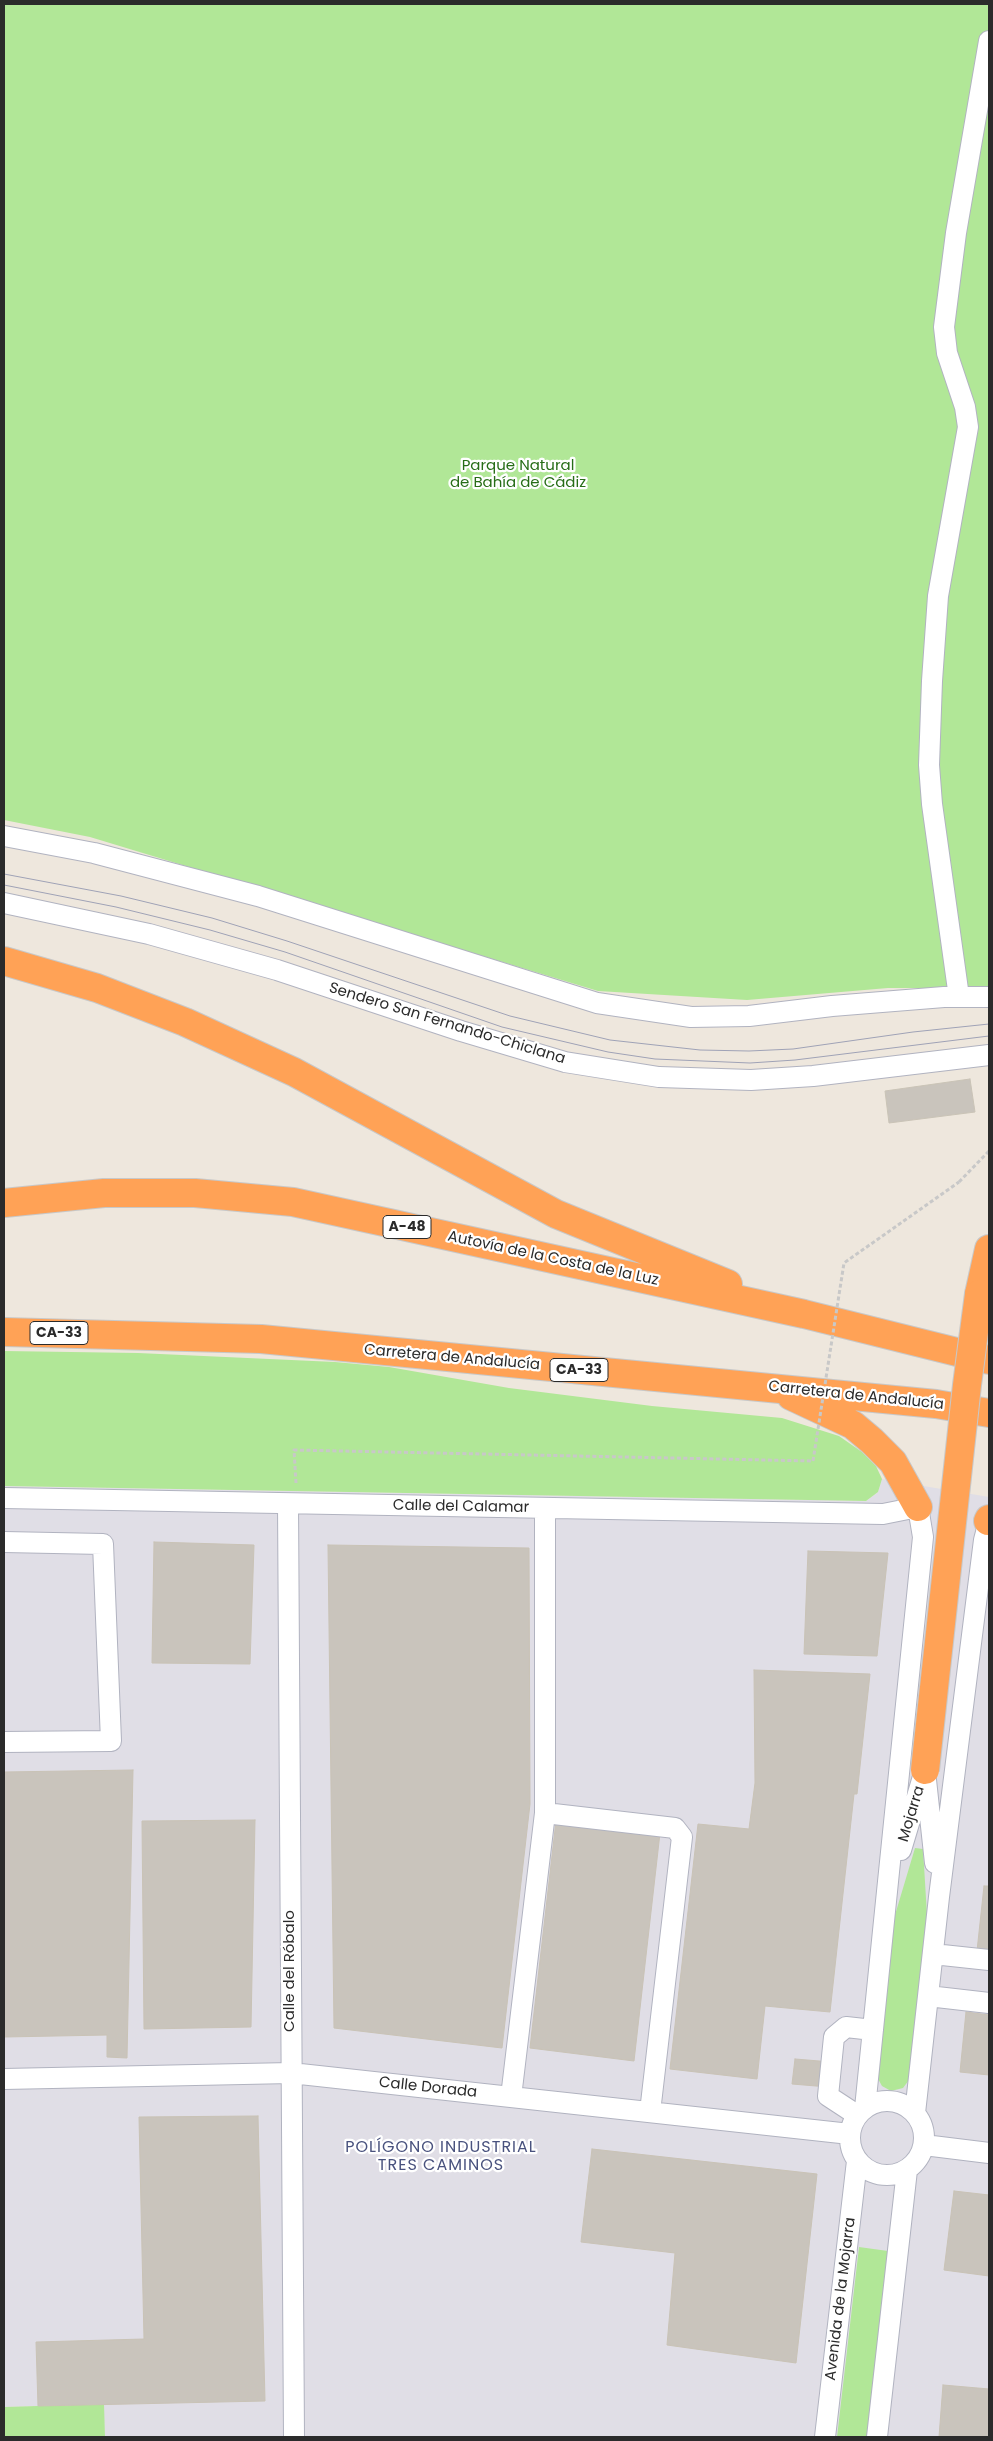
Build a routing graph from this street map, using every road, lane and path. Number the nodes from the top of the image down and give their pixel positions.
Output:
1 (989, 41) edge
2 (4, 836) edge
3 (4, 903) edge
4 (4, 961) edge
5 (959, 997) junction
6 (989, 997) edge
7 (989, 1054) edge
8 (989, 1151) edge
9 (4, 1203) edge
10 (989, 1249) edge
11 (804, 1314) junction
12 (4, 1332) edge
13 (989, 1360) edge
14 (774, 1388) junction
15 (989, 1413) edge
16 (4, 1498) edge
17 (293, 1504) junction
18 (545, 1508) junction
19 (918, 1508) junction
20 (989, 1520) edge
21 (4, 1542) edge
22 (4, 1742) edge
23 (925, 1770) junction
24 (545, 1813) junction
25 (888, 1893) junction
26 (939, 1897) junction
27 (933, 1954) junction
28 (989, 1960) edge
29 (928, 1996) junction
30 (989, 2003) edge
31 (873, 2030) junction
32 (291, 2073) junction
33 (4, 2079) edge
34 (511, 2097) junction
35 (650, 2112) junction
36 (861, 2112) junction
37 (915, 2113) junction
38 (850, 2134) junction
39 (924, 2145) junction
40 (989, 2152) edge
41 (857, 2161) junction
42 (907, 2170) junction
43 (294, 2437) edge
44 (825, 2437) edge
45 (877, 2437) edge

1 - 5 street
2 - 5 street
3 - 7 street, Sendero San Fernando-Chiclana
4 - 11 highway
5 - 6 street
8 - 17 path, bridge
9 - 11 highway, Autovía de la Costa de la Luz / A-48
10 - 23 highway, bridge
11 - 13 highway
12 - 14 highway, Carretera de Andalucía / CA-33
14 - 15 highway, Carretera de Andalucía / CA-33
14 - 19 highway
16 - 17 street, Calle del Calamar
17 - 18 street, Calle del Calamar
17 - 32 street, Calle del Róbalo
18 - 19 street, Calle del Calamar
18 - 24 street
19 - 25 street
20 - 26 street
21 - 22 street
23 - 25 street, Mojarra
23 - 26 street, Mojarra
24 - 34 street
24 - 35 street
25 - 31 street
26 - 27 street
27 - 28 street
27 - 29 street
29 - 30 street
29 - 37 street
31 - 36 street
31 - 36 street
32 - 33 street, Calle Dorada
32 - 34 street, Calle Dorada
32 - 43 street, Calle del Róbalo
34 - 35 street, Calle Dorada
35 - 38 street, Calle Dorada
36 - 37 street
36 - 38 street
37 - 39 street
38 - 41 street
39 - 40 street
39 - 42 street
41 - 42 street
41 - 44 street, Avenida de la Mojarra
42 - 45 street

